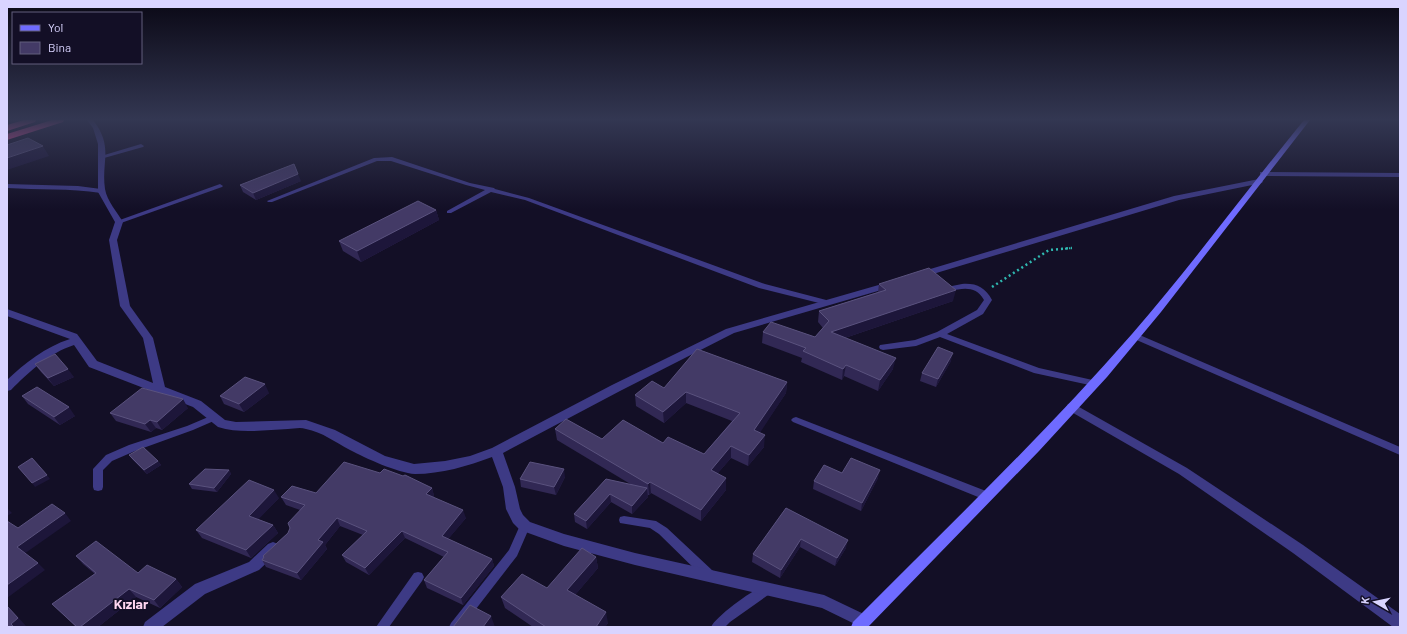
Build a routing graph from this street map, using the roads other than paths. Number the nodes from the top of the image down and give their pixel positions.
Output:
1 (102, 150) edge
2 (128, 150) edge
3 (1284, 150) edge
4 (104, 156) junction
5 (1400, 175) edge
6 (1261, 178) junction
7 (7, 186) edge
8 (220, 186) dead end
9 (492, 189) junction
10 (101, 191) junction
11 (270, 201) dead end
12 (449, 212) dead end
13 (119, 222) junction
14 (950, 288) edge
15 (827, 303) junction
16 (8, 313) edge
17 (940, 334) junction
18 (1136, 336) junction
19 (76, 340) junction
20 (883, 347) dead end
21 (1094, 383) junction
22 (7, 387) edge
23 (160, 390) junction
24 (1072, 407) junction
25 (213, 418) junction
26 (796, 420) dead end
27 (496, 451) junction
28 (1400, 451) edge
29 (98, 487) dead end
30 (987, 496) junction
31 (624, 520) dead end
32 (525, 526) junction
33 (281, 541) edge
34 (709, 576) junction
35 (418, 577) dead end
36 (767, 589) junction
37 (1400, 623) edge
38 (860, 624) edge
39 (150, 627) edge
40 (382, 627) edge
41 (455, 627) edge
42 (717, 627) edge

1 - 4 street
2 - 4 lane
3 - 6 street
4 - 10 street
5 - 6 street
6 - 15 street
6 - 18 street
7 - 10 lane
8 - 13 lane
9 - 11 lane
9 - 12 lane
9 - 15 lane
10 - 13 street
13 - 23 street
14 - 17 lane
15 - 27 street
16 - 19 street
17 - 20 lane
17 - 21 lane
18 - 21 street
18 - 28 lane
19 - 22 street
19 - 23 street
21 - 24 street
23 - 25 street
24 - 30 street
24 - 37 street
25 - 27 street
25 - 29 lane
26 - 30 lane
27 - 32 street
30 - 38 street
31 - 34 lane
32 - 34 street
32 - 41 lane
33 - 39 street
34 - 36 street
35 - 40 lane
36 - 38 street
36 - 42 lane

